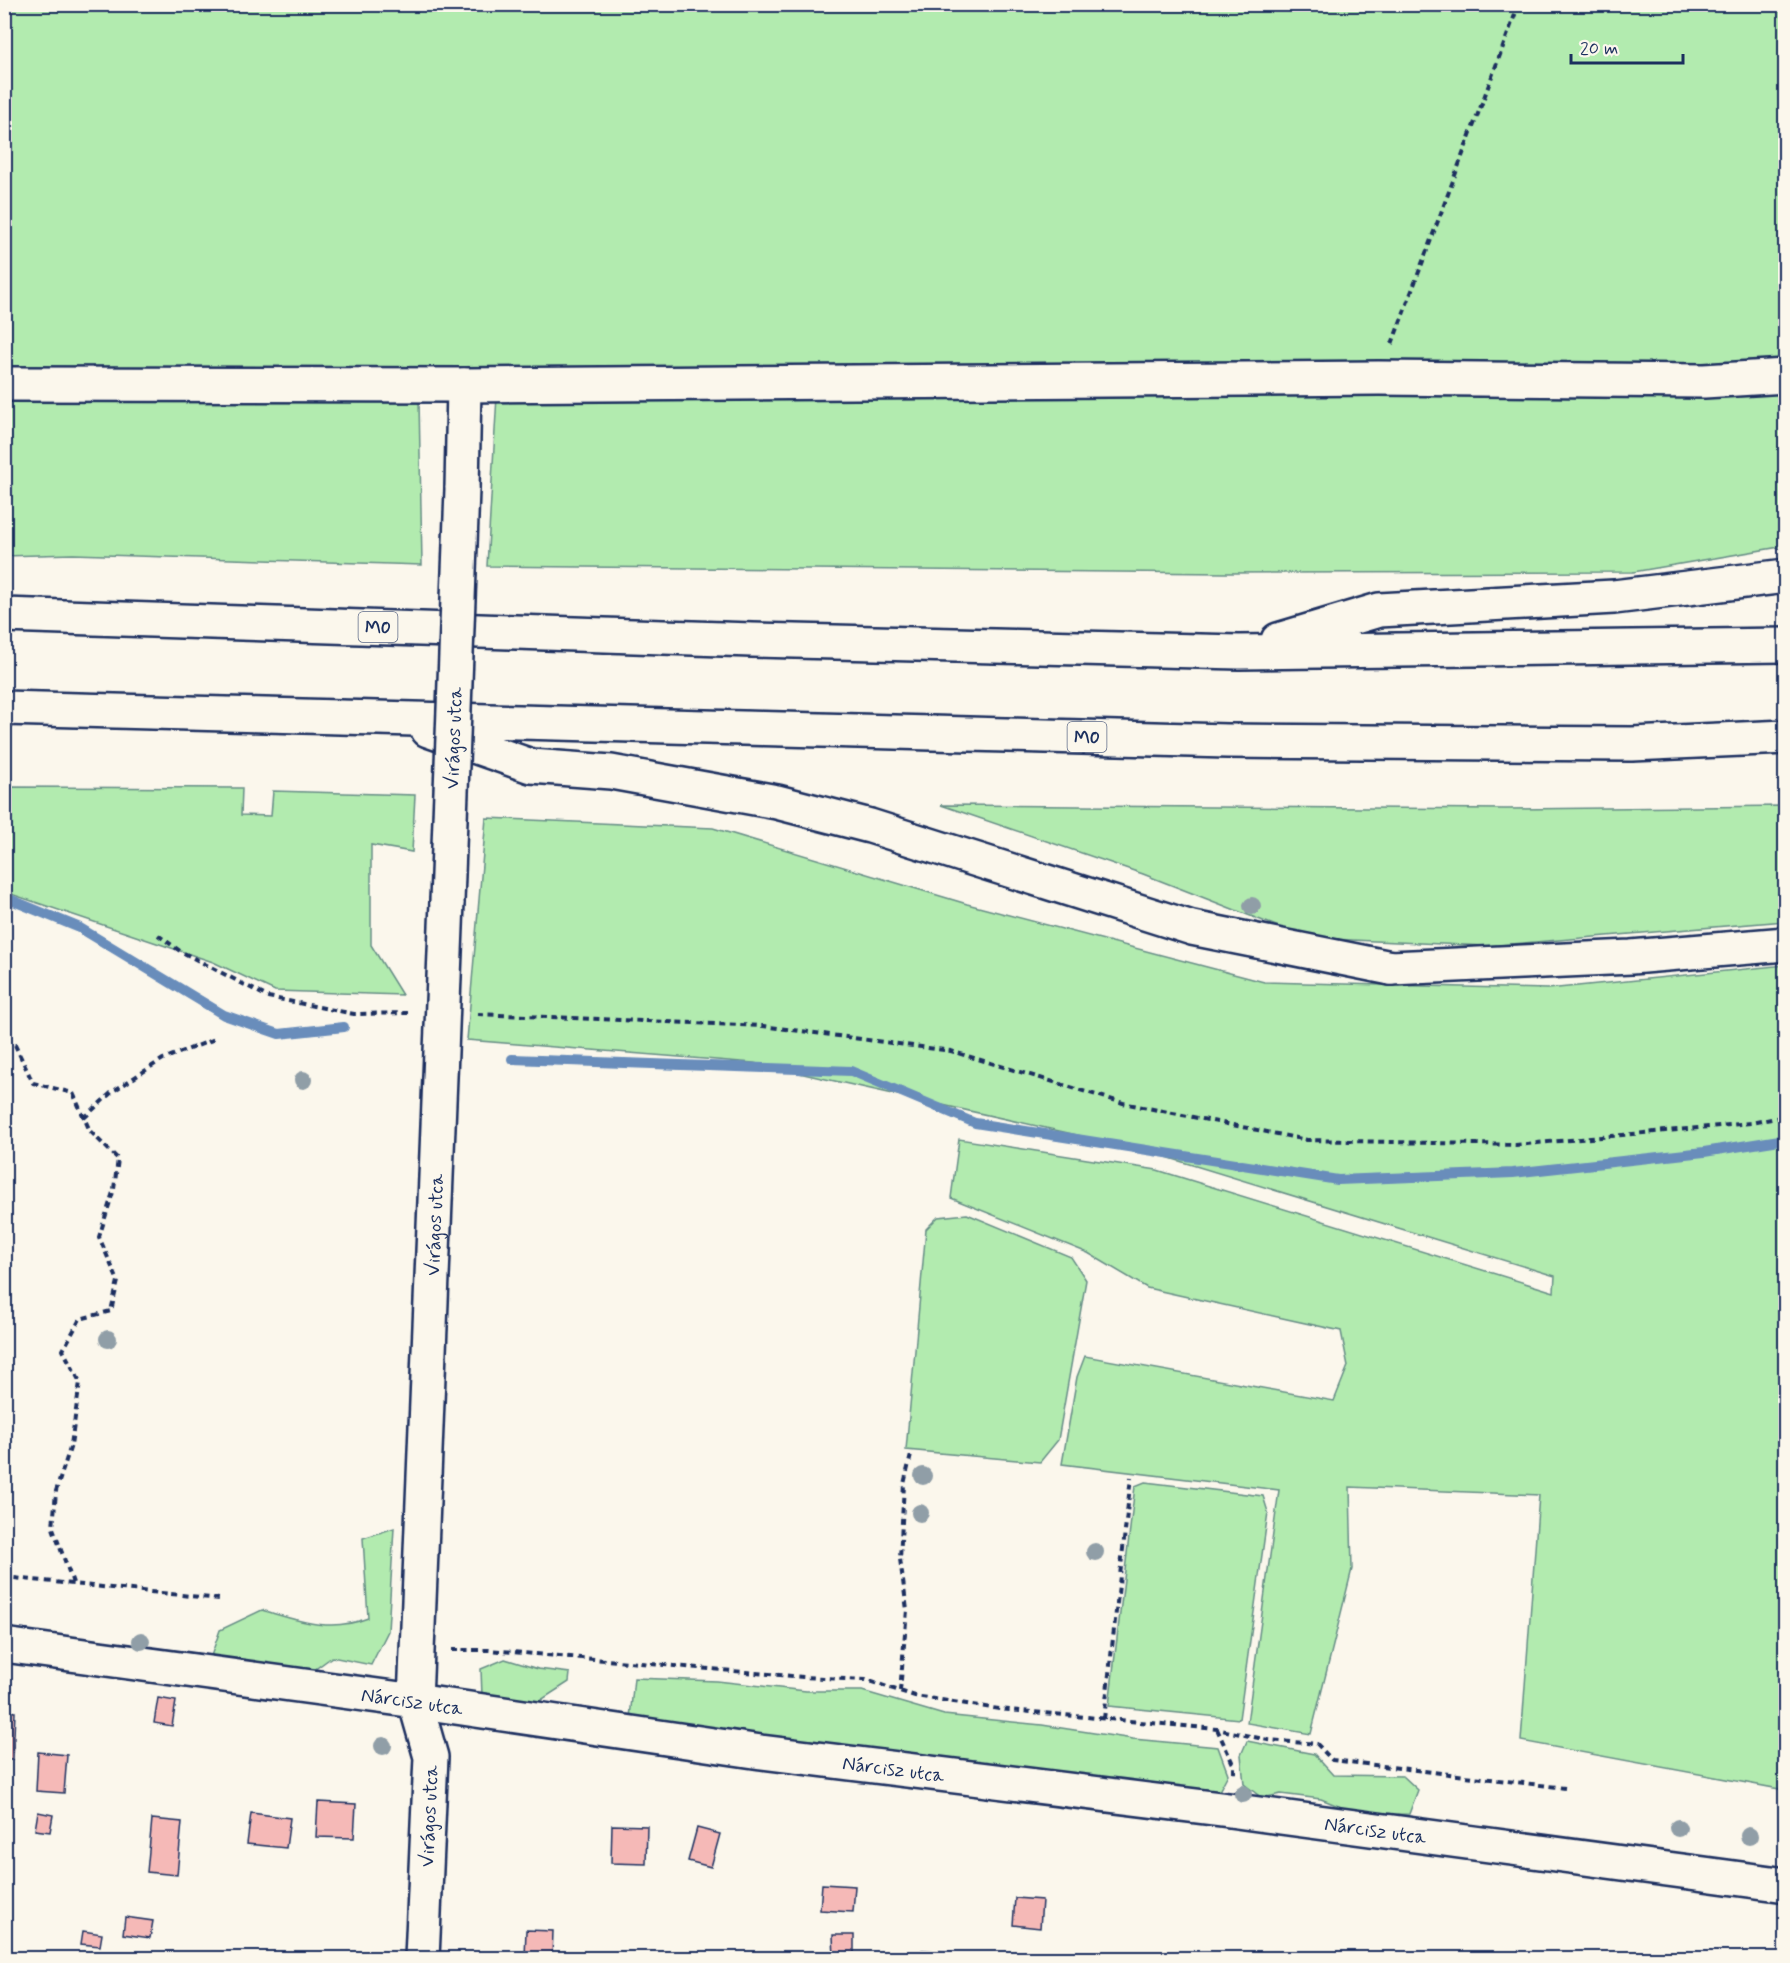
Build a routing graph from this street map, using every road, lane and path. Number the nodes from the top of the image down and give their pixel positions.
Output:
1 (1519, 4) edge
2 (1785, 376) edge
3 (1379, 378) junction
4 (4, 384) edge
5 (464, 385) junction
6 (1785, 576) edge
7 (4, 615) edge
8 (1785, 645) edge
9 (1239, 651) junction
10 (4, 708) edge
11 (389, 717) junction
12 (1785, 737) edge
13 (158, 935) dead end
14 (1785, 944) edge
15 (442, 1012) junction
16 (215, 1039) dead end
17 (4, 1044) edge
18 (1785, 1116) edge
19 (84, 1118) junction
20 (911, 1455) dead end
21 (1131, 1478) dead end
22 (4, 1577) edge
23 (73, 1583) junction
24 (220, 1599) dead end
25 (419, 1644) junction
26 (4, 1645) edge
27 (900, 1691) junction
28 (415, 1701) junction
29 (1104, 1719) junction
30 (1216, 1729) junction
31 (1565, 1788) dead end
32 (1228, 1810) junction
33 (1785, 1886) edge
34 (422, 1959) edge

1 - 3 path
2 - 3 main road
3 - 5 main road
4 - 5 main road
5 - 15 main road, Virágos utca, bridge
6 - 9 main road
7 - 9 main road, M0
8 - 9 main road, M0
10 - 11 main road, M0
11 - 12 main road, M0
11 - 14 main road
13 - 15 path
15 - 18 path
15 - 25 main road, Virágos utca
16 - 19 path
17 - 19 path
19 - 23 path
20 - 27 path
21 - 29 path
22 - 23 path
23 - 24 path
25 - 27 path
25 - 28 main road, Virágos utca
26 - 28 main road, Nárcisz utca
27 - 29 path
28 - 32 main road, Nárcisz utca
28 - 34 main road, Virágos utca
29 - 30 path
30 - 31 path
30 - 32 path
32 - 33 main road, Nárcisz utca

